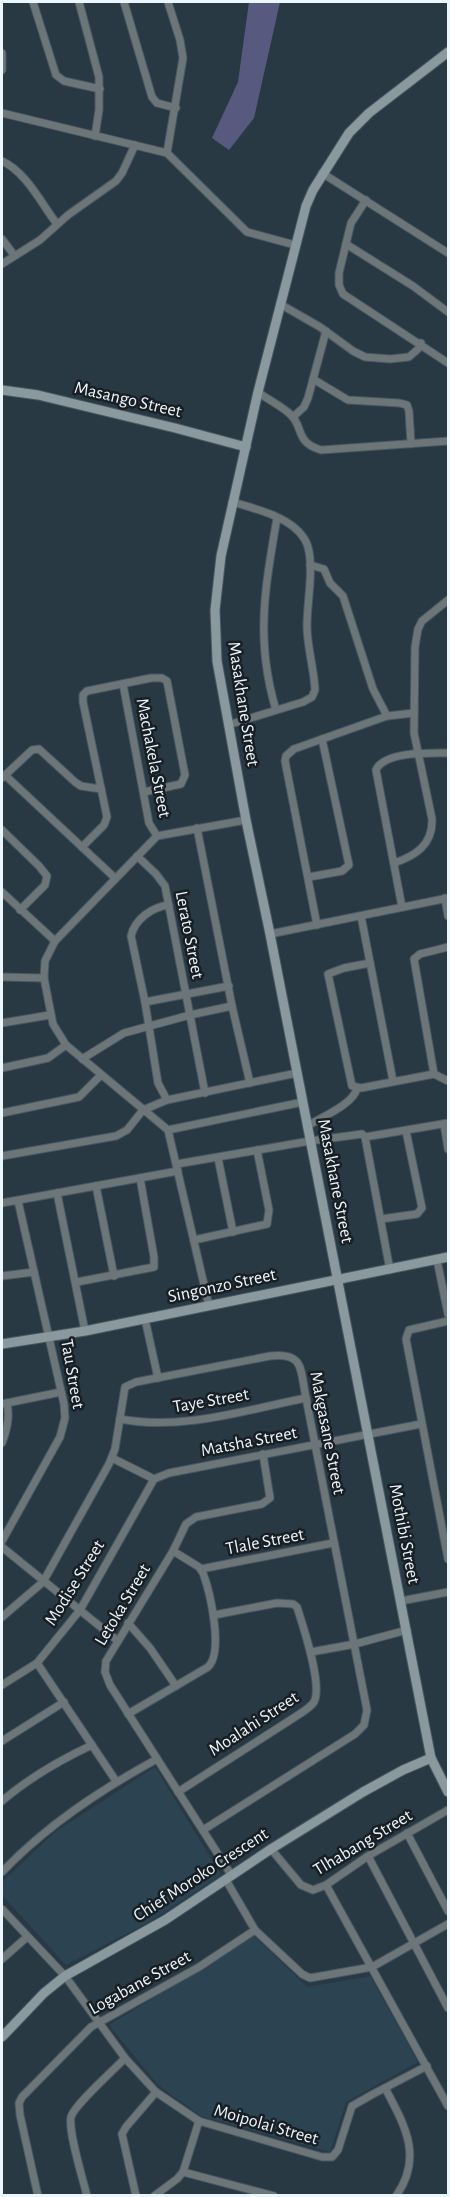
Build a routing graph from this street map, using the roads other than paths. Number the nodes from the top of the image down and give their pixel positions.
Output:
1 (33, 2) edge
2 (79, 2) edge
3 (124, 2) edge
4 (168, 2) edge
5 (448, 52) edge
6 (2, 53) edge
7 (2, 68) edge
8 (100, 89) junction
9 (176, 108) junction
10 (2, 114) edge
11 (95, 136) junction
12 (135, 145) junction
13 (167, 153) junction
14 (2, 161) edge
15 (322, 173) junction
16 (366, 200) junction
17 (57, 224) junction
18 (2, 239) edge
19 (295, 244) junction
20 (346, 244) junction
21 (448, 253) edge
22 (14, 255) junction
23 (2, 264) edge
24 (280, 304) junction
25 (448, 312) edge
26 (326, 331) junction
27 (420, 343) junction
28 (448, 363) edge
29 (313, 379) junction
30 (2, 390) edge
31 (258, 392) junction
32 (293, 417) junction
33 (448, 441) edge
34 (411, 444) junction
35 (246, 447) junction
36 (232, 502) junction
37 (277, 518) junction
38 (310, 565) junction
39 (448, 600) edge
40 (123, 684) junction
41 (276, 710) junction
42 (414, 713) junction
43 (387, 716) junction
44 (228, 725) junction
45 (322, 739) junction
46 (417, 753) junction
47 (448, 753) edge
48 (4, 777) edge
49 (101, 789) junction
50 (144, 792) junction
51 (246, 820) junction
52 (197, 828) junction
53 (2, 830) edge
54 (157, 836) junction
55 (82, 847) junction
56 (137, 856) junction
57 (393, 863) junction
58 (309, 877) junction
59 (115, 878) junction
60 (2, 892) edge
61 (447, 898) edge
62 (169, 905) junction
63 (402, 907) junction
64 (20, 910) junction
65 (361, 916) junction
66 (448, 916) edge
67 (317, 925) junction
68 (270, 934) junction
69 (55, 941) junction
70 (448, 947) edge
71 (370, 963) junction
72 (2, 977) edge
73 (44, 978) junction
74 (229, 986) junction
75 (185, 994) junction
76 (145, 1002) junction
77 (232, 1006) junction
78 (50, 1015) junction
79 (190, 1015) junction
80 (2, 1023) edge
81 (147, 1026) junction
82 (66, 1045) junction
83 (82, 1059) junction
84 (2, 1068) edge
85 (297, 1073) junction
86 (434, 1074) junction
87 (101, 1075) junction
88 (393, 1081) junction
89 (448, 1081) edge
90 (250, 1083) junction
91 (357, 1088) junction
92 (205, 1093) junction
93 (167, 1100) junction
94 (303, 1102) junction
95 (143, 1110) junction
96 (2, 1113) edge
97 (446, 1124) edge
98 (307, 1126) junction
99 (168, 1130) junction
100 (406, 1131) junction
101 (365, 1137) junction
102 (310, 1141) junction
103 (448, 1149) edge
104 (257, 1150) junction
105 (2, 1156) edge
106 (218, 1158) junction
107 (177, 1168) junction
108 (140, 1178) junction
109 (96, 1186) junction
110 (57, 1192) junction
111 (18, 1200) junction
112 (2, 1203) edge
113 (381, 1219) junction
114 (233, 1232) junction
115 (194, 1240) junction
116 (448, 1257) edge
117 (437, 1260) junction
118 (390, 1270) junction
119 (34, 1272) junction
120 (2, 1276) edge
121 (114, 1276) junction
122 (337, 1279) junction
123 (76, 1282) junction
124 (209, 1306) junction
125 (448, 1314) edge
126 (145, 1319) junction
127 (448, 1321) edge
128 (85, 1331) junction
129 (50, 1336) junction
130 (2, 1344) edge
131 (158, 1378) junction
132 (62, 1392) junction
133 (306, 1398) junction
134 (4, 1404) edge
135 (120, 1419) junction
136 (421, 1424) junction
137 (368, 1434) junction
138 (2, 1443) edge
139 (314, 1444) junction
140 (263, 1454) junction
141 (112, 1458) junction
142 (154, 1479) junction
143 (2, 1541) edge
144 (333, 1543) junction
145 (2, 1547) edge
146 (173, 1551) junction
147 (448, 1559) edge
148 (201, 1569) junction
149 (43, 1582) junction
150 (448, 1592) edge
151 (401, 1601) junction
152 (80, 1610) junction
153 (214, 1615) junction
154 (2, 1617) edge
155 (128, 1623) junction
156 (407, 1630) junction
157 (118, 1641) junction
158 (355, 1644) junction
159 (311, 1652) junction
160 (37, 1664) junction
161 (2, 1685) edge
162 (176, 1686) junction
163 (64, 1702) junction
164 (128, 1714) junction
165 (2, 1741) edge
166 (92, 1746) junction
167 (431, 1758) junction
168 (157, 1759) junction
169 (116, 1781) junction
170 (178, 1792) junction
171 (448, 1792) edge
172 (2, 1801) edge
173 (448, 1810) edge
174 (203, 1830) junction
175 (407, 1833) junction
176 (271, 1849) junction
177 (368, 1857) junction
178 (2, 1872) edge
179 (229, 1878) junction
180 (326, 1885) junction
181 (2, 1909) edge
182 (448, 1911) edge
183 (448, 1924) edge
184 (255, 1930) junction
185 (27, 1936) junction
186 (414, 1943) junction
187 (2, 1959) edge
188 (372, 1967) junction
189 (65, 1976) junction
190 (448, 2008) edge
191 (100, 2023) junction
192 (2, 2037) edge
193 (125, 2058) junction
194 (427, 2066) junction
195 (386, 2088) junction
196 (156, 2092) junction
197 (448, 2106) edge
198 (199, 2121) junction
199 (183, 2172) junction
200 (38, 2196) edge
201 (87, 2196) edge
202 (136, 2196) edge
203 (154, 2196) edge
204 (274, 2196) edge
205 (396, 2196) edge

1 - 8 street
2 - 8 street
3 - 9 street
4 - 9 street
5 - 15 street, Masakhane Street
6 - 7 street
8 - 11 street
9 - 13 street
10 - 11 street
11 - 12 street
12 - 13 street
12 - 17 street
13 - 19 street
14 - 17 street
15 - 16 street
15 - 19 street, Masakhane Street
16 - 20 street
16 - 21 street
17 - 22 street
18 - 22 street
19 - 24 street, Masakhane Street
20 - 25 street
20 - 27 street
22 - 23 street
24 - 26 street
24 - 31 street, Masakhane Street
26 - 27 street
26 - 29 street
27 - 28 street
29 - 32 street
29 - 34 street
30 - 35 street, Masango Street
31 - 32 street
31 - 35 street, Masakhane Street
32 - 34 street
33 - 34 street
35 - 36 street, Masakhane Street
36 - 37 street
36 - 44 street, Masakhane Street
37 - 38 street
37 - 41 street
38 - 41 street
38 - 43 street
39 - 42 street
40 - 49 street
40 - 50 street, Machakela Street
40 - 50 street
41 - 44 street
42 - 43 street
42 - 46 street
43 - 45 street
44 - 51 street, Masakhane Street
45 - 58 street
45 - 58 street
46 - 47 street
46 - 57 street
46 - 57 street
48 - 49 street
48 - 55 street
49 - 55 street
50 - 54 street, Machakela Street
51 - 52 street
51 - 68 street, Masakhane Street
52 - 54 street
52 - 74 street
53 - 64 street
54 - 56 street
55 - 59 street
56 - 59 street
56 - 62 street, Lerato Street
57 - 63 street
58 - 67 street
59 - 69 street
60 - 64 street
61 - 63 street
61 - 66 street
62 - 75 street, Lerato Street
62 - 76 street
63 - 65 street
64 - 69 street
65 - 67 street
65 - 71 street
67 - 68 street
68 - 85 street, Masakhane Street
69 - 73 street
70 - 86 street
71 - 88 street
71 - 91 street
72 - 73 street
73 - 78 street
74 - 75 street
74 - 77 street
75 - 76 street
75 - 79 street, Lerato Street
76 - 81 street
77 - 79 street
77 - 90 street
78 - 80 street
78 - 82 street
79 - 81 street
79 - 92 street, Lerato Street
81 - 83 street
81 - 93 street
82 - 83 street
82 - 84 street
83 - 87 street
85 - 90 street
85 - 94 street, Masakhane Street
86 - 88 street
86 - 89 street
87 - 95 street
87 - 96 street
88 - 91 street
90 - 92 street
91 - 98 street
92 - 93 street
93 - 95 street
94 - 98 street, Masakhane Street
94 - 99 street
95 - 99 street
95 - 105 street
97 - 100 street
97 - 103 street
98 - 102 street, Masakhane Street
99 - 107 street
100 - 101 street
100 - 113 street
101 - 102 street
101 - 113 street
102 - 104 street
102 - 122 street, Masakhane Street
104 - 106 street
104 - 114 street
106 - 107 street
106 - 114 street
107 - 108 street
107 - 115 street
108 - 109 street
108 - 121 street
109 - 110 street
109 - 121 street
110 - 111 street
110 - 123 street
111 - 112 street
111 - 119 street, Tau Street
113 - 118 street
114 - 115 street
115 - 124 street
116 - 117 street, Singonzo Street
117 - 118 street, Singonzo Street
117 - 125 street
118 - 122 street, Singonzo Street
119 - 120 street
119 - 129 street, Tau Street
121 - 123 street
122 - 124 street, Singonzo Street
122 - 137 street, Mothibi Street
123 - 128 street
124 - 126 street, Singonzo Street
126 - 128 street, Singonzo Street
126 - 131 street
127 - 136 street
128 - 129 street, Singonzo Street
129 - 130 street, Singonzo Street
129 - 132 street, Tau Street
131 - 133 street, Makgasane Street
131 - 135 street, Makgasane Street
132 - 134 street
132 - 143 street, Tau Street
133 - 135 street, Taye Street
133 - 139 street, Makgasane Street
134 - 138 street
135 - 141 street, Makgasane Street
136 - 137 street, Matsha Street
136 - 147 street
137 - 139 street, Matsha Street
137 - 151 street, Mothibi Street
139 - 140 street, Matsha Street
139 - 144 street, Makgasane Street
140 - 142 street, Matsha Street
140 - 146 street, Letoka Street
141 - 142 street
141 - 149 street, Makgasane Street
142 - 152 street, Modise Street
144 - 148 street, Tlale Street
144 - 158 street, Makgasane Street
145 - 149 street
146 - 148 street
146 - 155 street, Letoka Street
148 - 153 street
149 - 152 street
149 - 154 street, Makgasane Street
150 - 151 street
151 - 156 street, Mothibi Street
152 - 157 street
152 - 160 street, Modise Street
153 - 159 street, Moalahi Street
153 - 162 street
155 - 157 street, Letoka Street
155 - 162 street
156 - 158 street
156 - 167 street, Mothibi Street
157 - 164 street, Letoka Street
158 - 159 street
158 - 174 street, Makgasane Street
159 - 170 street, Moalahi Street
160 - 161 street, Modise Street
160 - 163 street
162 - 164 street
163 - 165 street
163 - 166 street
164 - 168 street, Letoka Street
166 - 169 street
166 - 172 street
167 - 171 street, Mothibi Street
167 - 176 street, Chief Moroko Crescent
168 - 169 street
168 - 170 street, Letoka Street
169 - 178 street
170 - 174 street, Letoka Street
173 - 175 street, Tlhabang Street
174 - 179 street, Letoka Street
175 - 177 street, Tlhabang Street
175 - 182 street
176 - 179 street, Chief Moroko Crescent
176 - 180 street, Tlhabang Street
177 - 180 street, Tlhabang Street
177 - 186 street
179 - 184 street, Letoka Street
179 - 189 street, Chief Moroko Crescent
180 - 188 street
181 - 185 street, Moipolai Street
183 - 186 street
184 - 188 street
184 - 191 street, Logabane Street
185 - 187 street
185 - 189 street, Moipolai Street
186 - 188 street
186 - 190 street
188 - 194 street
189 - 191 street, Moipolai Street
189 - 192 street, Chief Moroko Crescent
191 - 193 street, Moipolai Street
191 - 200 street, Logabane Street
193 - 196 street, Moipolai Street
193 - 201 street
194 - 195 street, Moipolai Street
194 - 197 street
195 - 198 street, Moipolai Street
195 - 205 street
196 - 198 street, Moipolai Street
196 - 202 street
198 - 199 street
199 - 203 street
199 - 204 street

